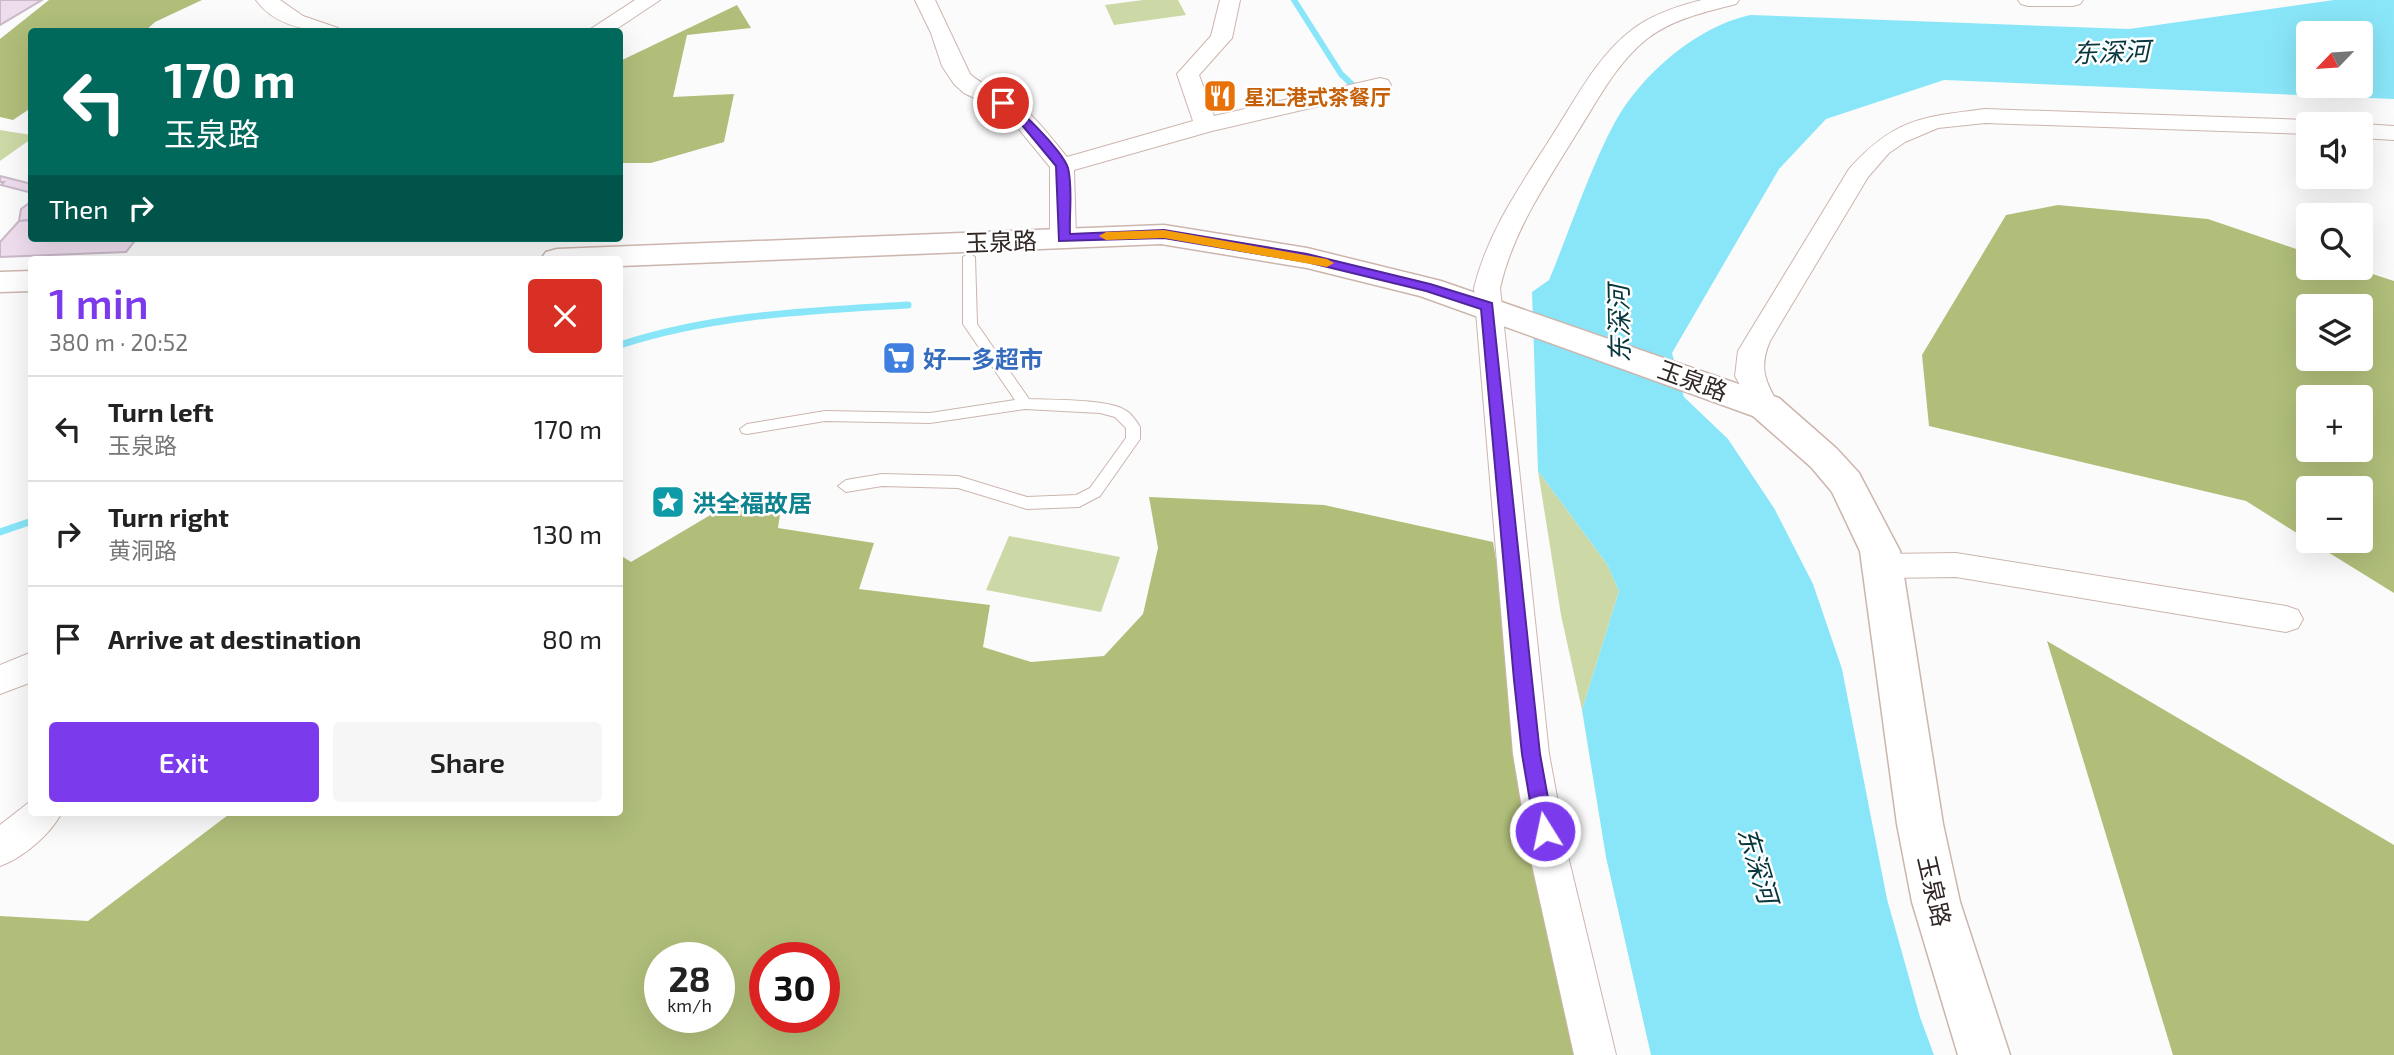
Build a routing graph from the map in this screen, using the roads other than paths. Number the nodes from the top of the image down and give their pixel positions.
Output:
1 (266, 0) edge
2 (650, 0) edge
3 (925, 0) edge
4 (1230, 0) edge
5 (1729, 0) edge
6 (2028, 0) edge
7 (2073, 0) edge
8 (319, 28) edge
9 (603, 28) edge
10 (1380, 85) dead end
11 (1206, 125) junction
12 (2296, 127) edge
13 (2373, 132) edge
14 (2394, 133) edge
15 (1062, 166) junction
16 (1063, 238) junction
17 (623, 256) edge
18 (969, 257) dead end
19 (28, 281) edge
20 (0, 282) edge
21 (1488, 306) junction
22 (1025, 404) junction
23 (1766, 407) junction
24 (747, 429) dead end
25 (846, 486) dead end
26 (1884, 566) junction
27 (2286, 619) dead end
28 (28, 668) edge
29 (0, 680) edge
30 (38, 816) edge
31 (0, 849) edge
32 (1595, 1055) edge
33 (1984, 1055) edge

1 - 8 street
2 - 9 street
3 - 15 street
4 - 11 street
5 - 21 street
6 - 7 street
10 - 11 street
11 - 15 street
12 - 23 street
13 - 14 street
15 - 16 street
16 - 17 street, 玉泉路
16 - 21 street, 玉泉路
18 - 22 lane
19 - 20 street
21 - 23 street, 玉泉路
21 - 32 street
22 - 24 lane
22 - 25 lane
23 - 26 street, 玉泉路
26 - 27 street
26 - 33 street, 玉泉路
28 - 29 street
30 - 31 street

